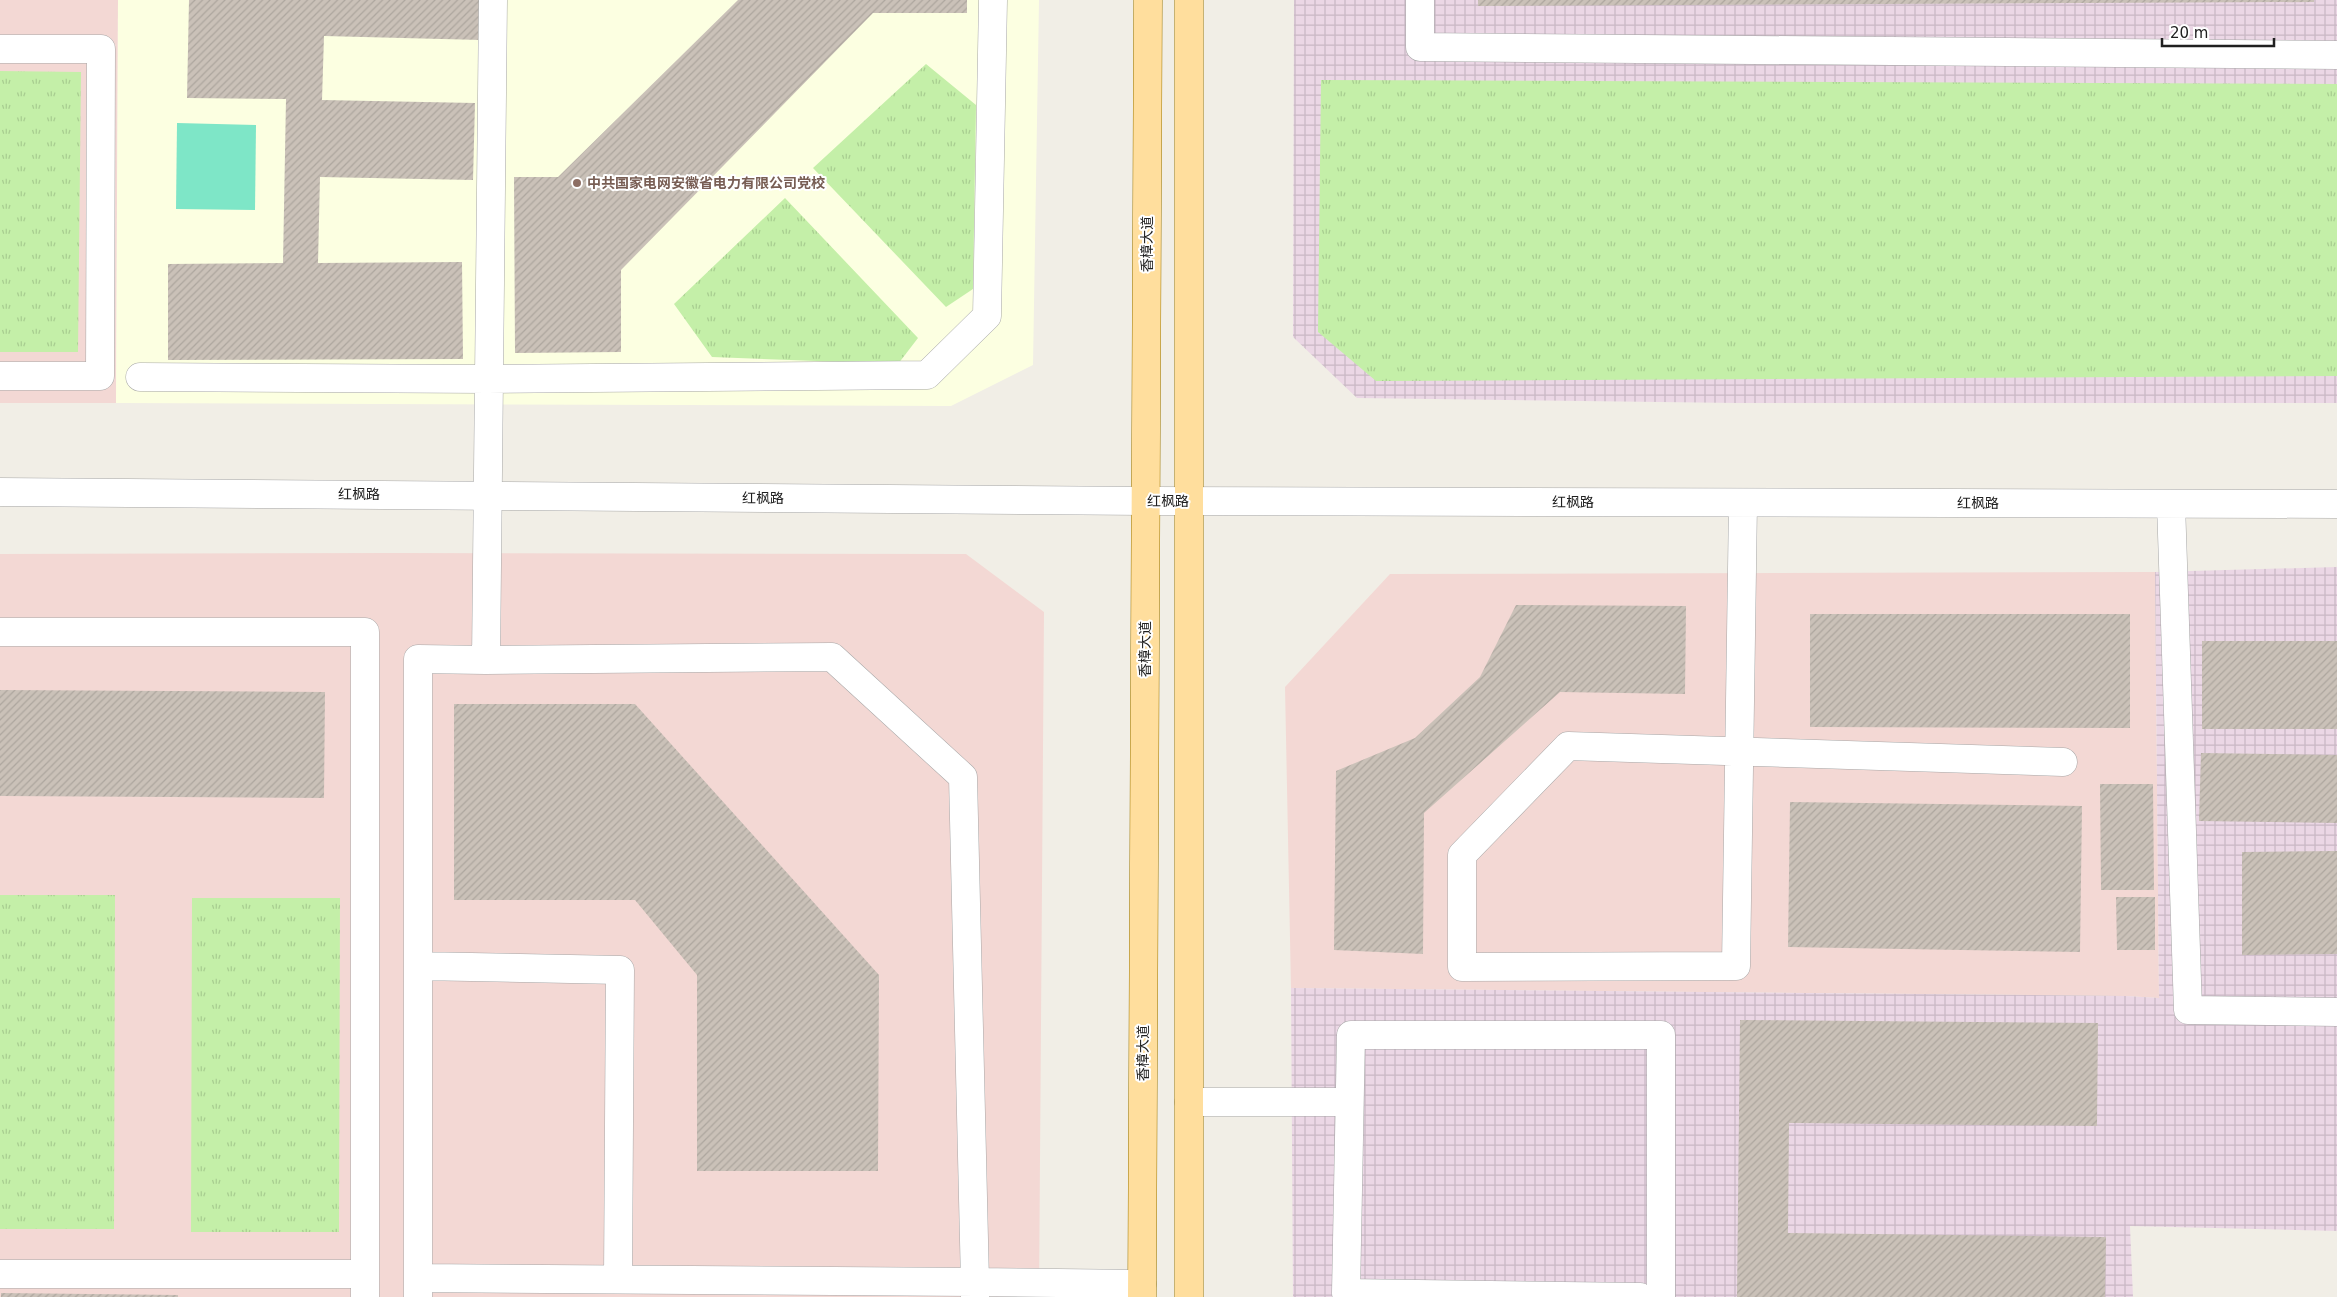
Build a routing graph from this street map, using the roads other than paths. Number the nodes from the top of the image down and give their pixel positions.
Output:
1 (493, 0) edge
2 (993, 0) edge
3 (1148, 0) edge
4 (1189, 0) edge
5 (1420, 0) edge
6 (0, 50) edge
7 (2337, 55) edge
8 (0, 376) edge
9 (140, 377) dead end
10 (488, 379) junction
11 (0, 492) edge
12 (487, 495) junction
13 (1146, 501) junction
14 (1189, 501) junction
15 (1743, 503) junction
16 (2171, 504) junction
17 (2337, 504) edge
18 (0, 632) edge
19 (486, 660) junction
20 (1739, 752) junction
21 (2063, 762) dead end
22 (418, 966) junction
23 (2337, 1012) edge
24 (1189, 1102) junction
25 (1348, 1102) junction
26 (0, 1274) edge
27 (618, 1279) junction
28 (365, 1286) edge
29 (418, 1287) edge
30 (975, 1289) edge
31 (1142, 1291) edge
32 (1189, 1297) edge
33 (1640, 1297) edge
34 (1661, 1297) edge

1 - 10 street
2 - 10 street
3 - 13 main road, 香樟大道
4 - 14 main road
5 - 7 street
6 - 8 street
9 - 10 street
10 - 12 street
11 - 12 street, 红枫路
12 - 13 street, 红枫路
12 - 19 street
13 - 14 street, 红枫路
13 - 31 main road, 香樟大道
14 - 15 street, 红枫路
14 - 24 main road
15 - 16 street, 红枫路
15 - 20 street
16 - 17 street, 红枫路
16 - 23 street
18 - 28 street
19 - 22 street
19 - 30 street
20 - 20 street
20 - 21 street
22 - 27 street
22 - 29 street
24 - 25 street
24 - 32 main road
25 - 33 street
25 - 34 street
26 - 28 street
27 - 29 street
27 - 30 street
30 - 31 street

